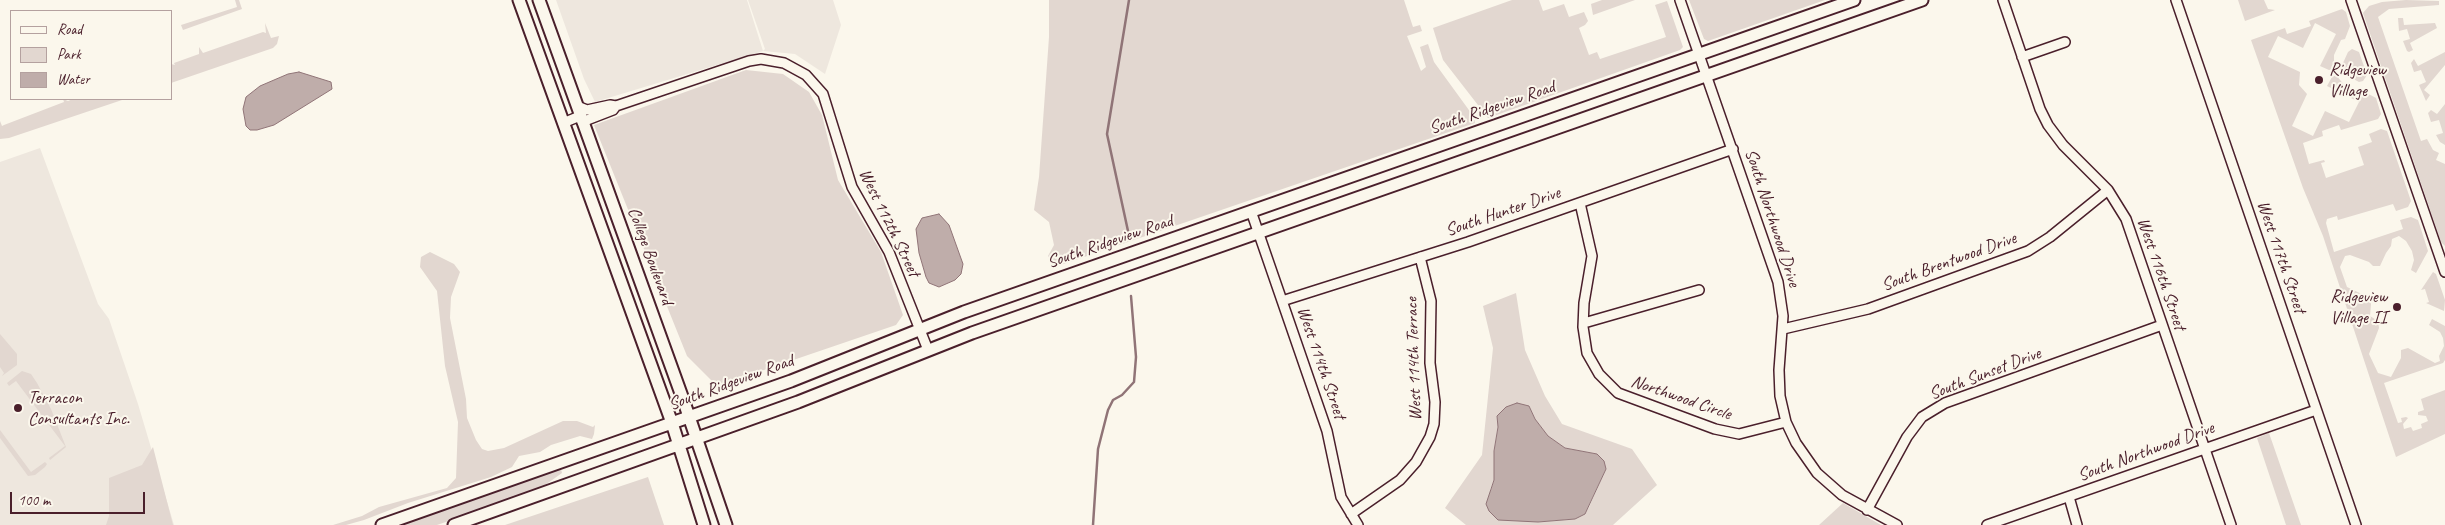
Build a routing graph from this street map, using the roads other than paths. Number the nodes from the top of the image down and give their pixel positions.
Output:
1 (519, 0) edge
2 (540, 0) edge
3 (1680, 0) edge
4 (1854, 0) edge
5 (1922, 0) edge
6 (2003, 0) edge
7 (2176, 0) edge
8 (2351, 0) edge
9 (2065, 42) dead end
10 (1700, 53) junction
11 (2022, 56) junction
12 (1708, 75) junction
13 (616, 106) junction
14 (580, 115) junction
15 (563, 123) junction
16 (1733, 149) junction
17 (2108, 190) junction
18 (1580, 203) junction
19 (1252, 211) junction
20 (1259, 232) junction
21 (1420, 257) junction
22 (2445, 272) edge
23 (1699, 290) dead end
24 (1282, 301) junction
25 (1584, 323) junction
26 (2162, 325) junction
27 (919, 328) junction
28 (1783, 329) junction
29 (928, 350) junction
30 (2316, 410) junction
31 (690, 416) junction
32 (1786, 422) junction
33 (672, 423) junction
34 (697, 438) junction
35 (679, 444) junction
36 (2204, 448) junction
37 (2069, 497) junction
38 (1867, 510) junction
39 (1351, 514) junction
40 (382, 525) edge
41 (454, 525) edge
42 (704, 525) edge
43 (726, 525) edge
44 (1358, 525) edge
45 (1897, 525) edge
46 (1987, 525) edge
47 (2077, 525) edge
48 (2231, 525) edge
49 (2356, 525) edge

1 - 15 main road, College Boulevard
2 - 14 main road, College Boulevard
3 - 10 street, South Northwood Drive
4 - 10 main road, South Ridgeview Road
5 - 12 main road
6 - 11 street, West 116th Street
7 - 30 street, West 117th Street
8 - 22 street
9 - 11 street
10 - 12 street, South Northwood Drive
10 - 19 main road, South Ridgeview Road
11 - 17 street, West 116th Street
12 - 16 street, South Northwood Drive
12 - 20 main road
13 - 14 street
13 - 14 street
13 - 27 street, West 112th Street
14 - 15 street
14 - 31 main road, College Boulevard
15 - 33 main road, College Boulevard
16 - 18 street, South Hunter Drive
16 - 28 street, South Northwood Drive
17 - 26 street, West 116th Street
17 - 28 street, South Brentwood Drive
18 - 21 street, South Hunter Drive
18 - 25 street, Northwood Circle
19 - 20 street, West 114th Street
19 - 27 main road, South Ridgeview Road
20 - 24 street, West 114th Street
20 - 29 main road
21 - 24 street, South Hunter Drive
21 - 39 street, West 114th Terrace
23 - 25 street
24 - 39 street, West 114th Street
25 - 32 street, Northwood Circle
26 - 36 street, West 116th Street
26 - 38 street, South Sunset Drive
27 - 29 street, West 112th Street
27 - 31 main road, South Ridgeview Road
28 - 32 street, South Northwood Drive
29 - 34 main road
30 - 36 street, South Northwood Drive
30 - 49 street, West 117th Street
31 - 33 main road, South Ridgeview Road
31 - 34 main road, College Boulevard
32 - 38 street, South Northwood Drive
33 - 35 main road, College Boulevard
33 - 40 main road, South Ridgeview Road
34 - 35 main road
34 - 43 main road, College Boulevard
35 - 41 main road
35 - 42 main road, College Boulevard
36 - 37 street, South Northwood Drive
36 - 48 street, West 116th Street
37 - 46 street, South Northwood Drive
37 - 47 street
38 - 45 street, South Northwood Drive
39 - 44 street, West 114th Street

